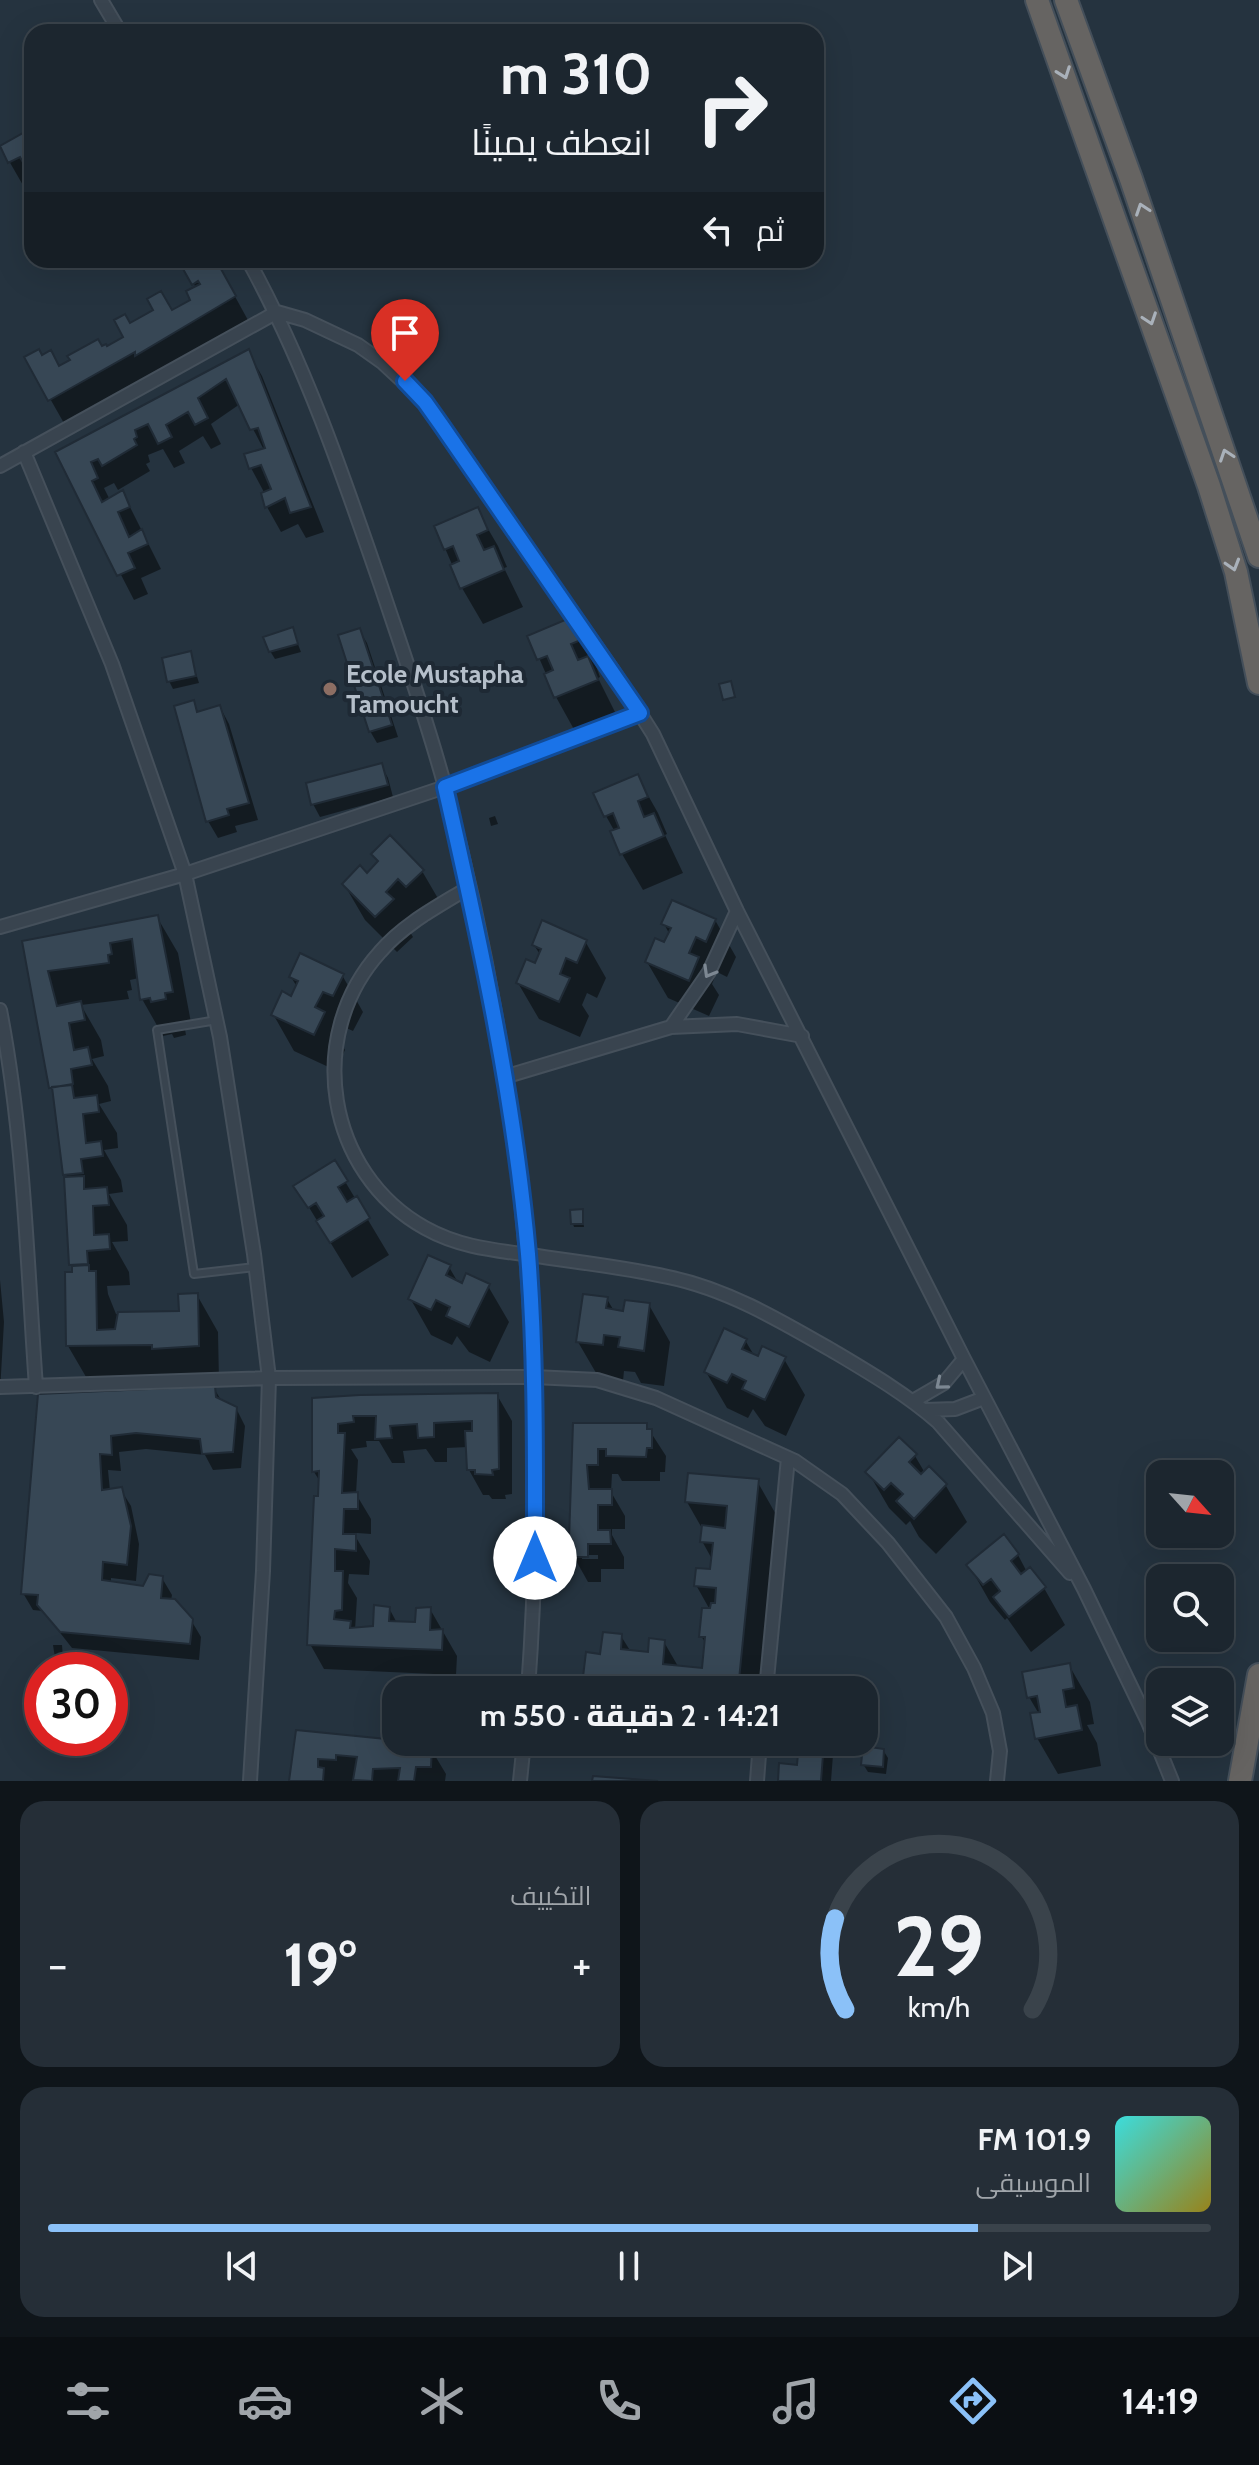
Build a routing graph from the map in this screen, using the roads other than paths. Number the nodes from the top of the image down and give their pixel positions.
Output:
1 (101, 0) edge
2 (1037, 0) edge
3 (1066, 0) edge
4 (115, 24) edge
5 (252, 268) edge
6 (277, 312) junction
7 (24, 452) junction
8 (0, 466) edge
9 (1259, 556) edge
10 (1259, 683) edge
11 (640, 713) junction
12 (445, 787) junction
13 (185, 874) junction
14 (468, 888) junction
15 (737, 911) junction
16 (0, 927) edge
17 (0, 1010) edge
18 (217, 1020) junction
19 (671, 1027) junction
20 (802, 1036) junction
21 (504, 1077) junction
22 (528, 1255) junction
23 (256, 1267) junction
24 (964, 1359) junction
25 (534, 1377) junction
26 (269, 1378) junction
27 (0, 1387) edge
28 (36, 1387) junction
29 (984, 1398) junction
30 (913, 1401) junction
31 (925, 1410) junction
32 (788, 1458) junction
33 (1084, 1589) junction
34 (1259, 1675) edge
35 (529, 1676) edge
36 (767, 1676) edge
37 (523, 1756) edge
38 (759, 1756) edge
39 (250, 1781) edge
40 (520, 1781) edge
41 (757, 1781) edge
42 (997, 1781) edge
43 (1172, 1781) edge
44 (1240, 1781) edge

1 - 4 street
2 -> 10 highway
9 -> 3 highway
5 - 6 street
6 - 7 street
6 - 11 street
6 - 12 street
7 - 8 street
7 - 13 street
11 - 12 street
11 - 15 street
12 - 13 street
12 - 14 street
13 - 16 street
13 - 18 street
14 - 21 street
14 - 22 street
15 -> 19 street
15 - 20 street
17 - 28 street
18 - 23 street
18 - 23 lane
19 - 20 street
19 - 21 street
20 - 24 street
21 - 22 street
22 - 25 street
22 - 30 street
23 - 26 street
24 - 29 street
24 -> 30 street
25 - 26 street
25 - 32 street
25 - 35 street
26 - 28 street
26 - 39 street
27 - 28 street
29 - 31 street
29 - 33 street
30 - 31 street
31 - 33 street
32 - 36 street
32 - 42 street
33 - 43 street
34 - 44 highway
37 - 40 street
38 - 41 street

